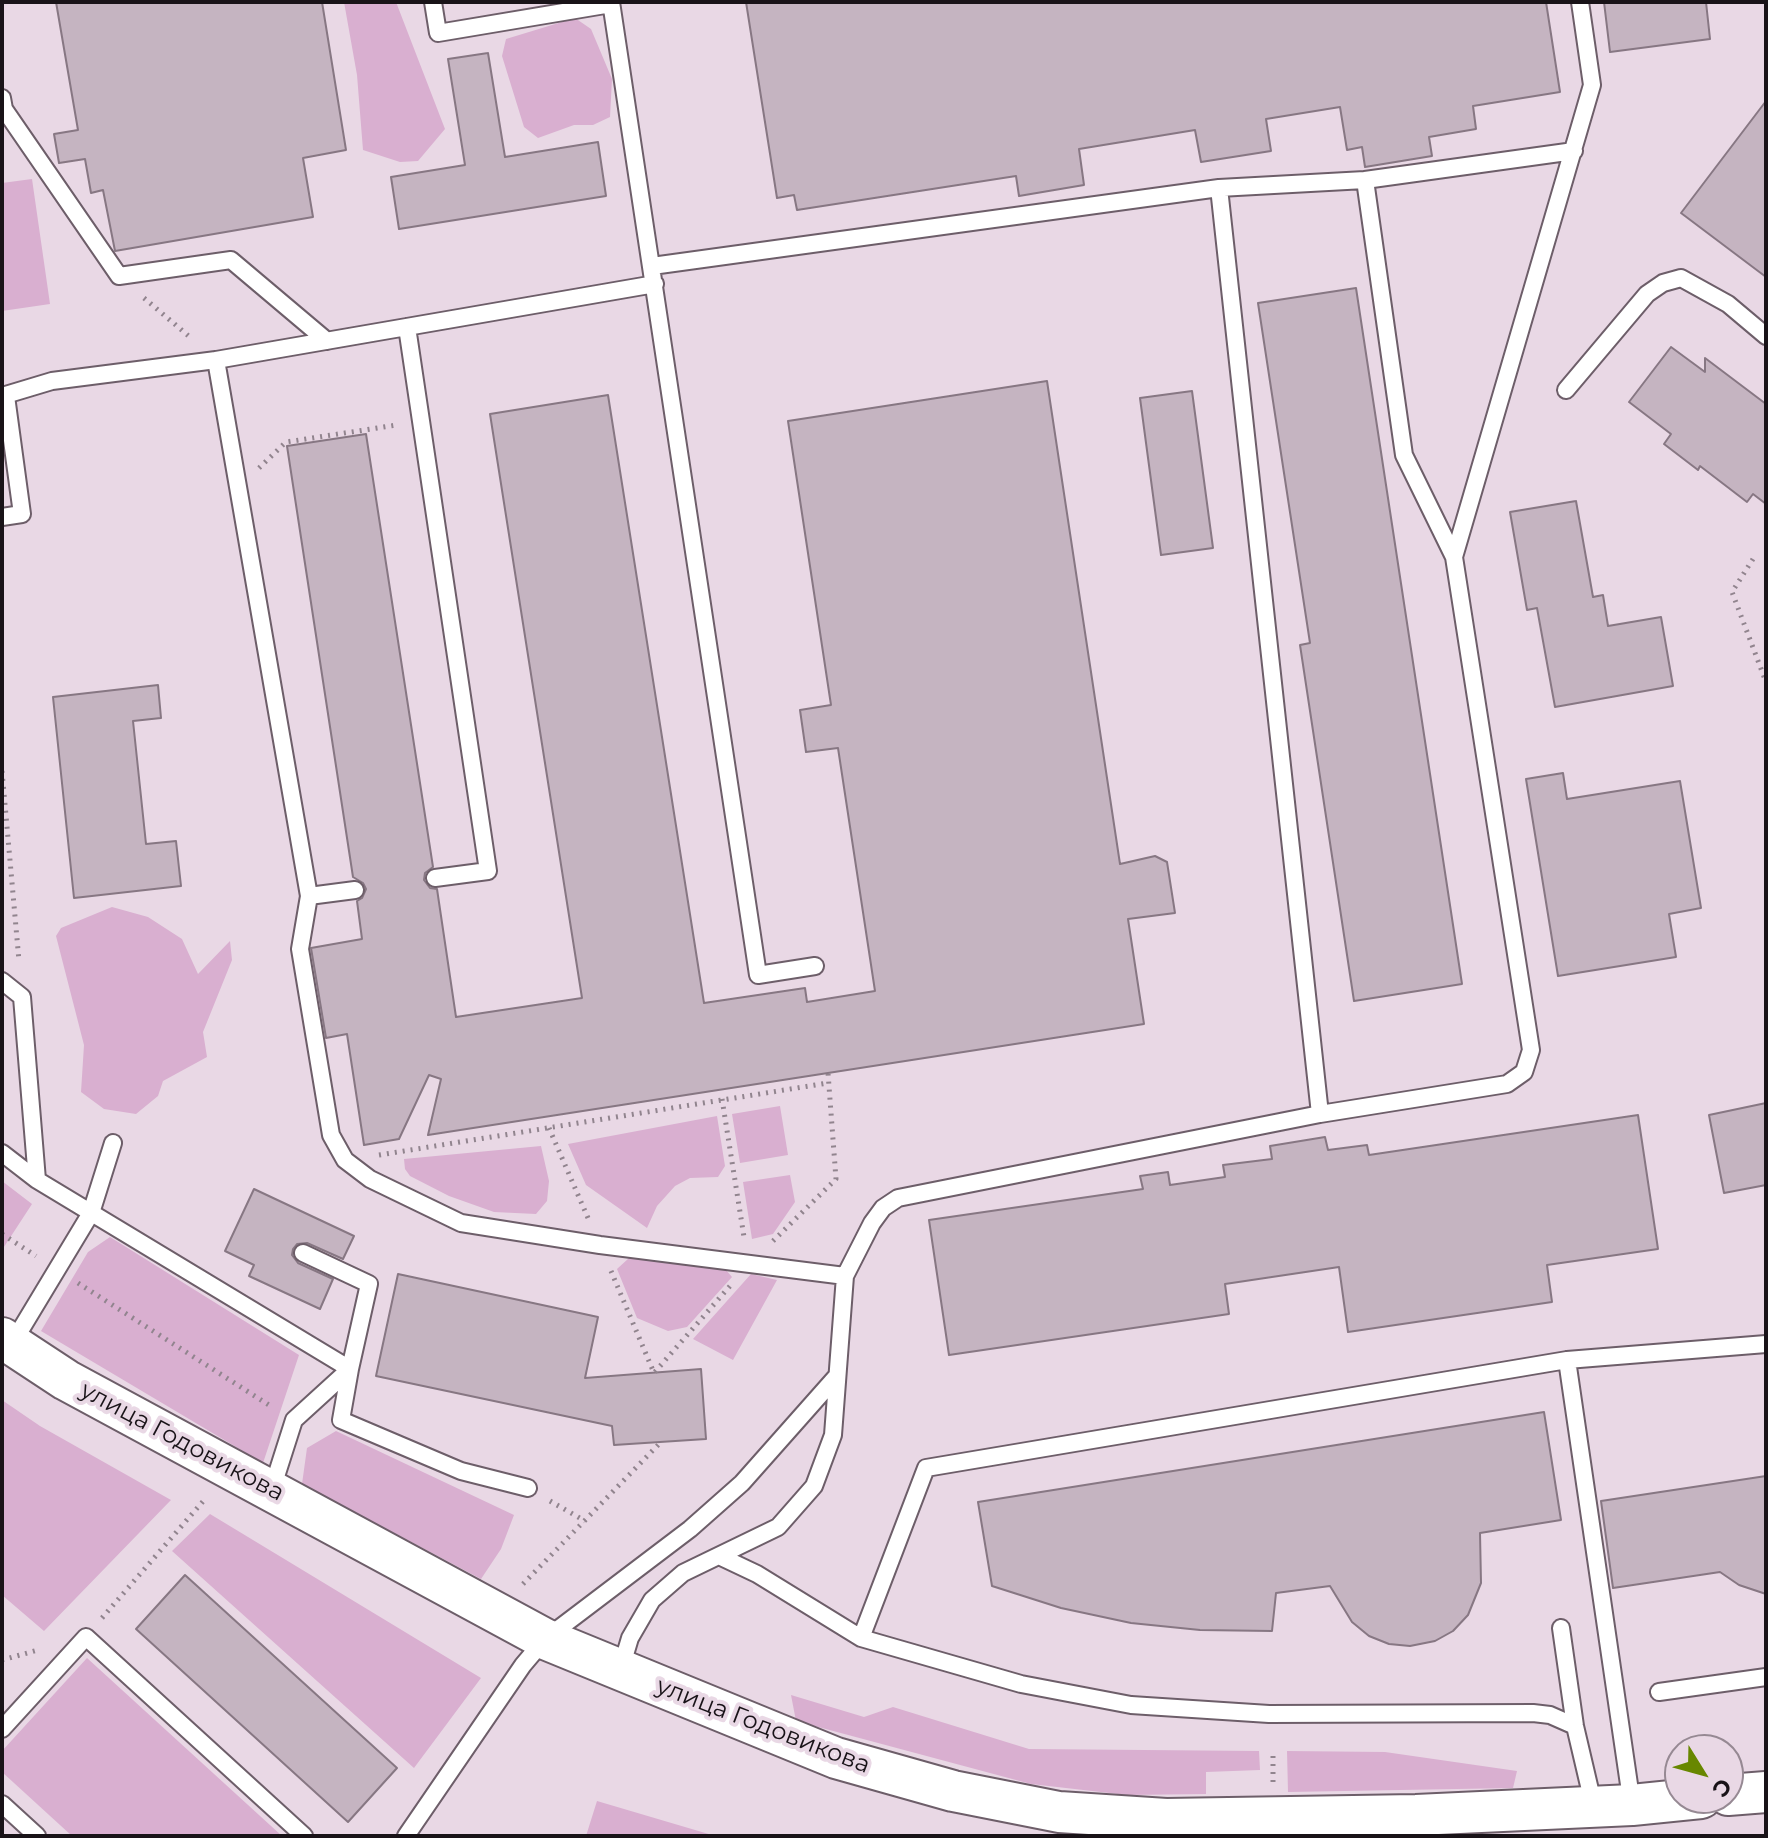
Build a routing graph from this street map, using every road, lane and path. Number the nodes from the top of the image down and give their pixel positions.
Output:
1 (433, 2) edge
2 (1580, 2) edge
3 (611, 3) edge
4 (2, 98) edge
5 (1574, 151) junction
6 (1365, 180) junction
7 (1219, 188) junction
8 (652, 266) junction
9 (119, 276) junction
10 (655, 284) junction
11 (407, 327) junction
12 (1766, 336) edge
13 (327, 341) junction
14 (216, 360) junction
15 (1566, 390) dead end
16 (4, 396) edge
17 (421, 422) junction
18 (238, 488) junction
19 (2, 517) edge
20 (1454, 557) junction
21 (1753, 559) dead end
22 (1766, 682) edge
23 (2, 771) edge
24 (435, 878) dead end
25 (355, 890) dead end
26 (309, 896) junction
27 (815, 966) dead end
28 (2, 981) edge
29 (22, 997) junction
30 (828, 1083) dead end
31 (722, 1099) junction
32 (1320, 1114) junction
33 (113, 1143) dead end
34 (2, 1153) edge
35 (345, 1160) junction
36 (37, 1180) junction
37 (91, 1213) junction
38 (2, 1234) edge
39 (9, 1239) dead end
40 (303, 1253) dead end
41 (749, 1265) junction
42 (845, 1276) junction
43 (77, 1282) dead end
44 (7, 1341) edge
45 (1766, 1344) edge
46 (1567, 1360) junction
47 (350, 1369) junction
48 (836, 1377) junction
49 (276, 1409) dead end
50 (661, 1442) dead end
51 (528, 1488) joint
52 (213, 1490) dead end
53 (272, 1491) junction
54 (585, 1521) junction
55 (719, 1556) junction
56 (523, 1584) dead end
57 (1561, 1628) dead end
58 (86, 1637) junction
59 (861, 1638) junction
60 (545, 1639) junction
61 (2, 1660) edge
62 (620, 1670) junction
63 (1766, 1677) edge
64 (1659, 1692) dead end
65 (1575, 1726) junction
66 (2, 1729) edge
67 (1766, 1792) edge
68 (1744, 1794) edge
69 (1664, 1801) edge
70 (2, 1804) edge
71 (1613, 1806) junction
72 (37, 1836) edge
73 (304, 1836) edge
74 (406, 1836) edge

1 - 3 lane
2 - 5 lane
3 - 8 lane
4 - 9 lane
5 - 6 lane
5 - 20 lane
6 - 7 lane
6 - 20 lane
7 - 8 lane
7 - 32 lane
8 - 10 lane
9 - 13 lane
9 - 14 path
10 - 11 lane
10 - 27 lane
11 - 13 lane
11 - 17 lane
12 - 15 lane
13 - 14 lane
14 - 16 lane
14 - 18 lane
16 - 19 lane
17 - 18 path
17 - 24 lane
18 - 26 lane
20 - 32 lane
21 - 22 path
23 - 29 path
25 - 26 lane
26 - 35 lane
28 - 29 lane
29 - 36 lane
30 - 31 path
31 - 35 path
31 - 41 path
32 - 42 lane
33 - 37 lane
34 - 36 lane
35 - 41 lane
36 - 37 lane
37 - 44 lane
37 - 47 lane
38 - 39 path
40 - 47 lane
41 - 42 lane
42 - 48 lane
43 - 49 path
44 - 53 street, улица Годовикова
45 - 46 lane
46 - 59 lane
46 - 71 lane
47 - 51 lane
47 - 53 lane
48 - 55 lane
48 - 60 lane
50 - 54 path
51 - 54 path
52 - 58 path
53 - 60 street, улица Годовикова
54 - 56 path
55 - 59 lane
55 - 62 lane
57 - 65 lane
58 - 61 path
58 - 66 lane
58 - 73 lane
59 - 65 lane
60 - 62 street, улица Годовикова
60 - 74 lane
62 - 71 street, улица Годовикова
63 - 64 lane
65 - 71 lane
67 - 68 street
69 - 71 street, улица Годовикова
70 - 72 lane

